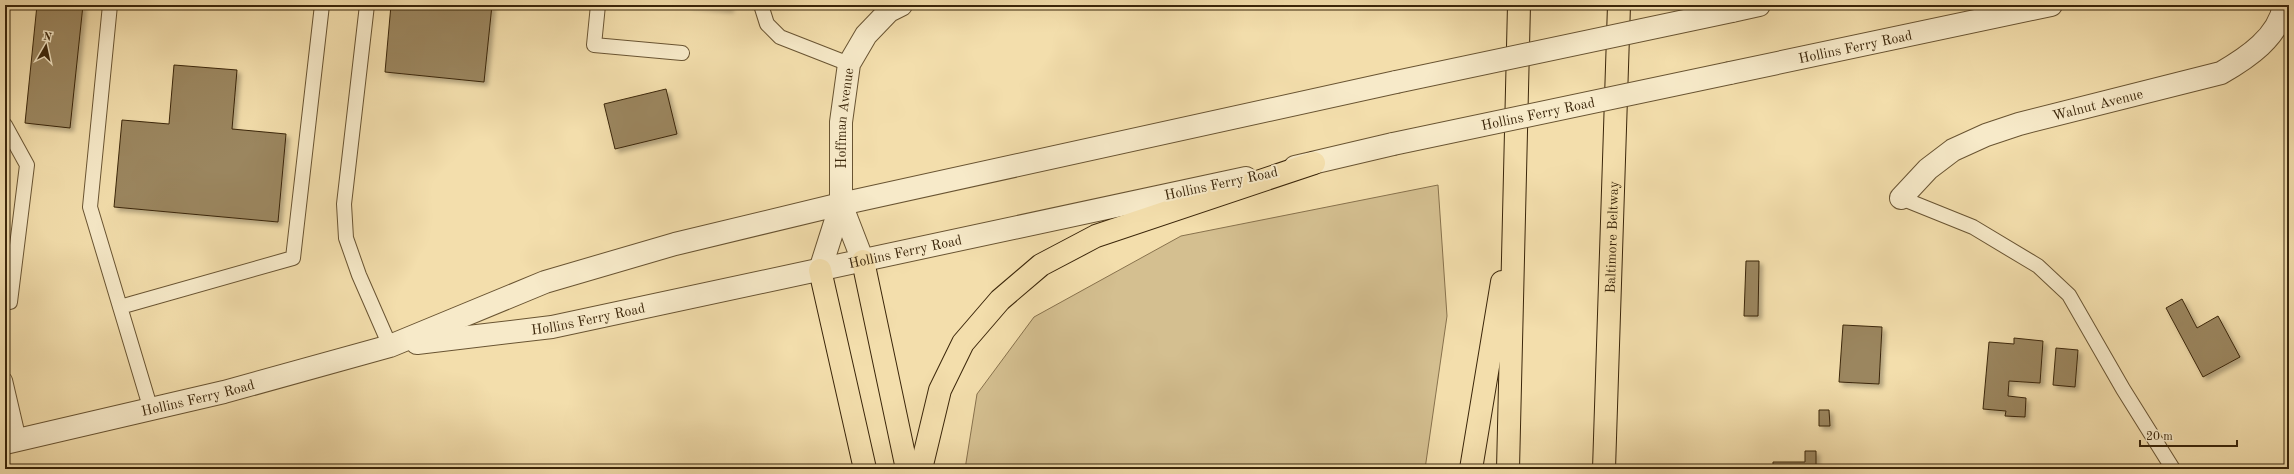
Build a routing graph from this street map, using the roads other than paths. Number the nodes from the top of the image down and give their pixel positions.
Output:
1 (110, 5) edge
2 (322, 5) edge
3 (367, 5) edge
4 (598, 5) edge
5 (761, 5) edge
6 (901, 5) edge
7 (1520, 5) edge
8 (1619, 5) edge
9 (1758, 5) edge
10 (2051, 5) edge
11 (2284, 5) edge
12 (682, 54) dead end
13 (849, 64) junction
14 (5, 124) edge
15 (1314, 163) junction
16 (1516, 196) junction
17 (1901, 198) joint
18 (841, 204) junction
19 (863, 261) junction
20 (820, 270) junction
21 (5, 303) edge
22 (120, 307) junction
23 (390, 346) junction
24 (5, 380) edge
25 (150, 410) junction
26 (12, 442) edge
27 (866, 469) edge
28 (907, 469) edge
29 (921, 469) edge
30 (1471, 469) edge
31 (1508, 469) edge
32 (1604, 469) edge
33 (2173, 469) edge

1 - 22 lane
2 - 22 lane
3 - 23 lane
4 - 12 lane
5 - 13 lane
6 - 13 street, Hoffman Avenue
7 - 16 highway
8 - 32 highway, Baltimore Beltway
9 - 18 street, Hollins Ferry Road, bridge
10 - 15 street, Hollins Ferry Road, bridge
11 - 17 street, Walnut Avenue
13 - 18 street, Hoffman Avenue
14 - 21 lane
15 - 19 street, Hollins Ferry Road
15 - 29 highway
16 - 30 highway
16 - 31 highway
17 - 33 lane
18 - 19 street
18 - 20 street
18 - 23 street, Hollins Ferry Road
19 - 20 street, Hollins Ferry Road
19 - 28 highway
20 - 23 street, Hollins Ferry Road
20 - 27 highway
22 - 25 lane
23 - 25 street, Hollins Ferry Road
24 - 26 lane
25 - 26 street, Hollins Ferry Road

